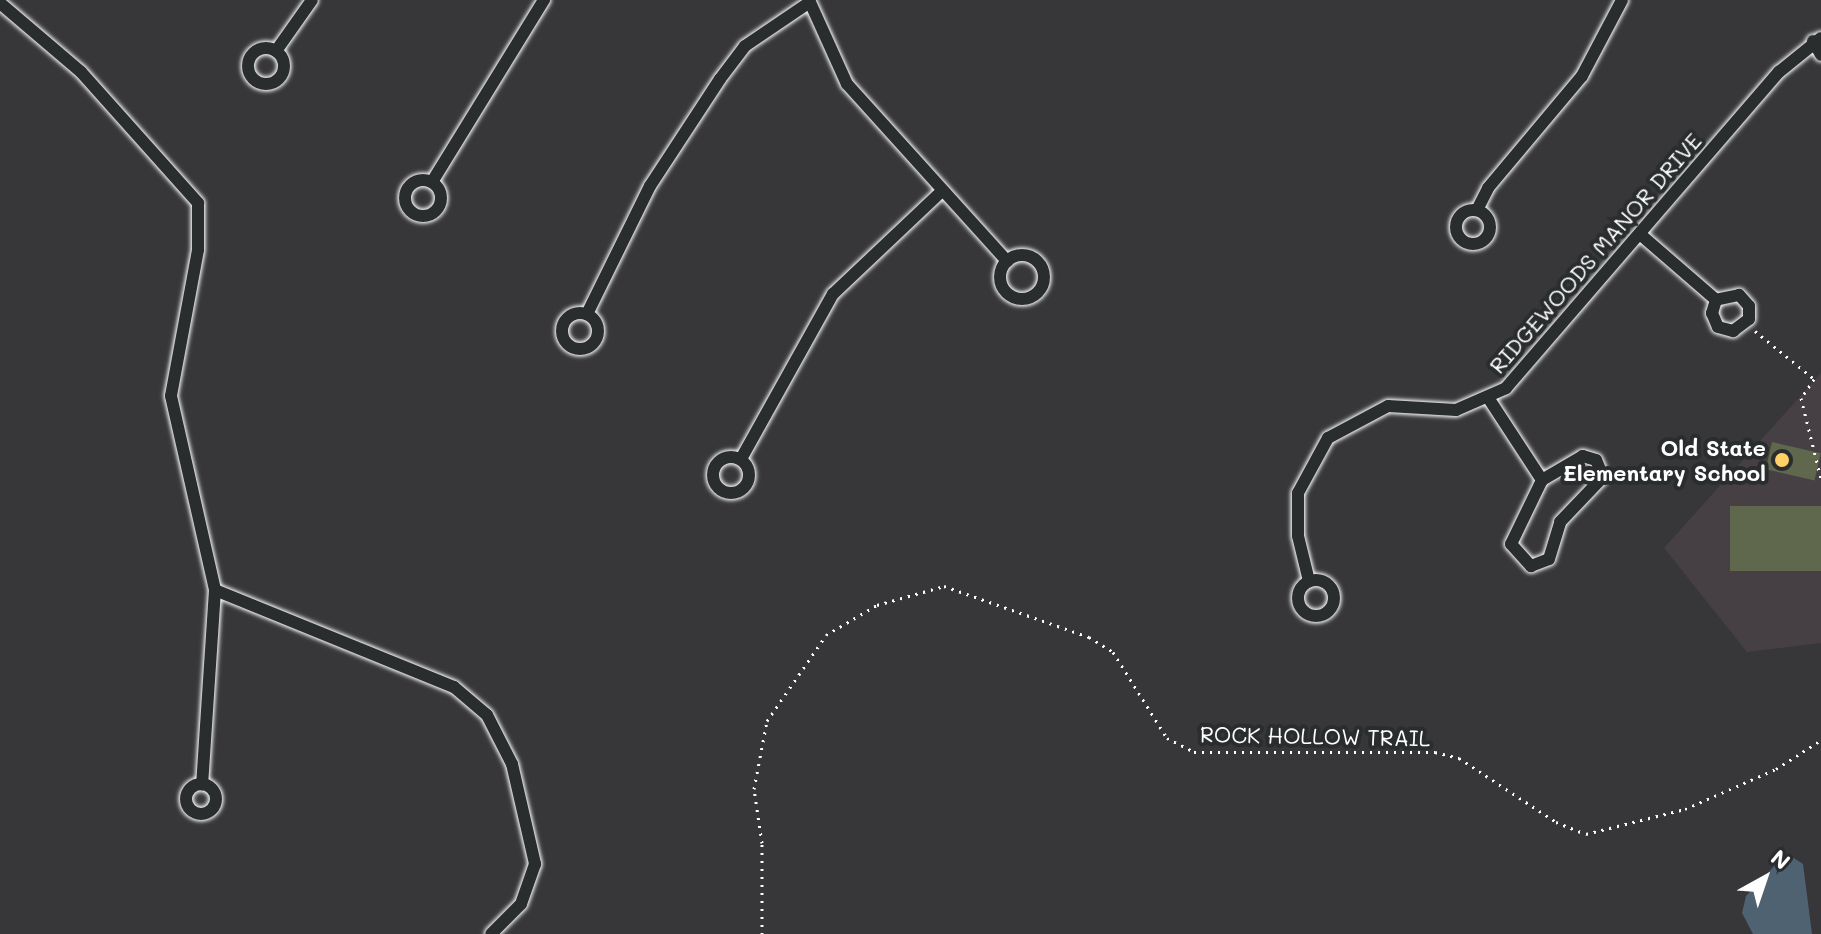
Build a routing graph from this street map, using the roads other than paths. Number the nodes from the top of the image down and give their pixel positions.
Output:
1 (312, 0) edge
2 (544, 0) edge
3 (1622, 0) edge
4 (810, 1) edge
5 (0, 3) edge
6 (1817, 40) edge
7 (276, 51) dead end
8 (1821, 55) edge
9 (432, 182) dead end
10 (941, 192) junction
11 (1477, 210) dead end
12 (1641, 235) junction
13 (1007, 261) dead end
14 (1716, 300) dead end
15 (587, 314) dead end
16 (1489, 399) junction
17 (741, 459) dead end
18 (1542, 480) junction
19 (1309, 581) dead end
20 (215, 590) junction
21 (202, 785) dead end
22 (491, 934) edge

1 - 7 street
2 - 9 street
3 - 11 street
4 - 10 street
4 - 15 street
5 - 20 street
6 - 8 street
6 - 12 street, RIDGEWOODS MANOR DRIVE
10 - 13 street
10 - 17 street
12 - 14 street
12 - 16 street, RIDGEWOODS MANOR DRIVE
16 - 18 street
16 - 19 street, RIDGEWOODS MANOR DRIVE
18 - 18 street
20 - 21 street
20 - 22 street

